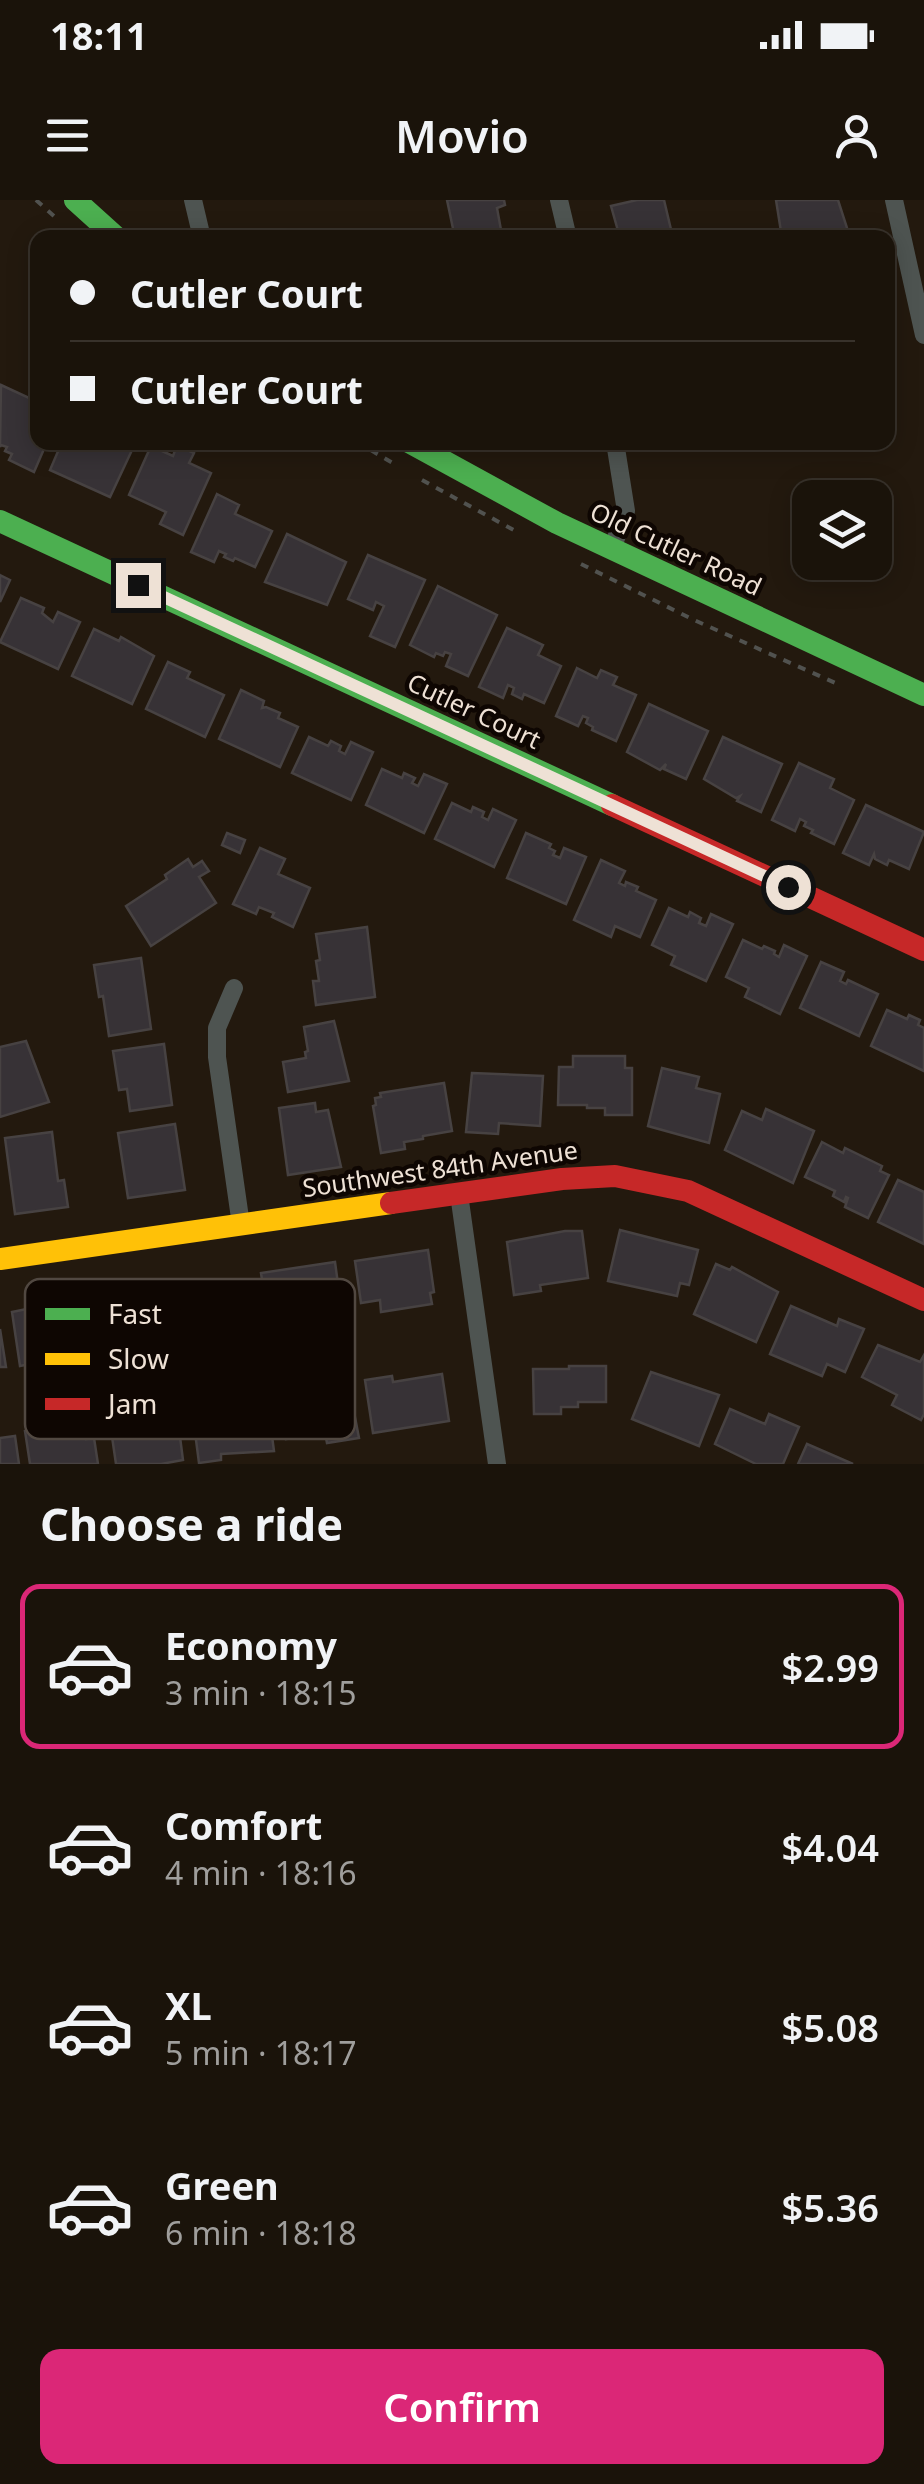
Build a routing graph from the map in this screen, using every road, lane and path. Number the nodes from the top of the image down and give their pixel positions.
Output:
1 (75, 200) edge
2 (194, 200) edge
3 (559, 200) edge
4 (894, 200) edge
5 (109, 230) edge
6 (200, 230) edge
7 (566, 230) edge
8 (924, 335) edge
9 (423, 450) edge
10 (616, 450) edge
11 (0, 521) edge
12 (612, 549) junction
13 (924, 695) edge
14 (924, 950) edge
15 (234, 988) dead end
16 (459, 1194) junction
17 (241, 1224) junction
18 (0, 1259) edge
19 (924, 1300) edge
20 (497, 1464) edge

1 - 5 street
2 - 6 street
3 - 7 street
4 - 8 street
9 - 12 street, Old Cutler Road
10 - 12 street
11 - 14 street, Cutler Court
12 - 13 street, Old Cutler Road
15 - 17 street
16 - 17 street, Southwest 84th Avenue
16 - 19 street, Southwest 84th Avenue
16 - 20 street
17 - 18 street, Southwest 84th Avenue

